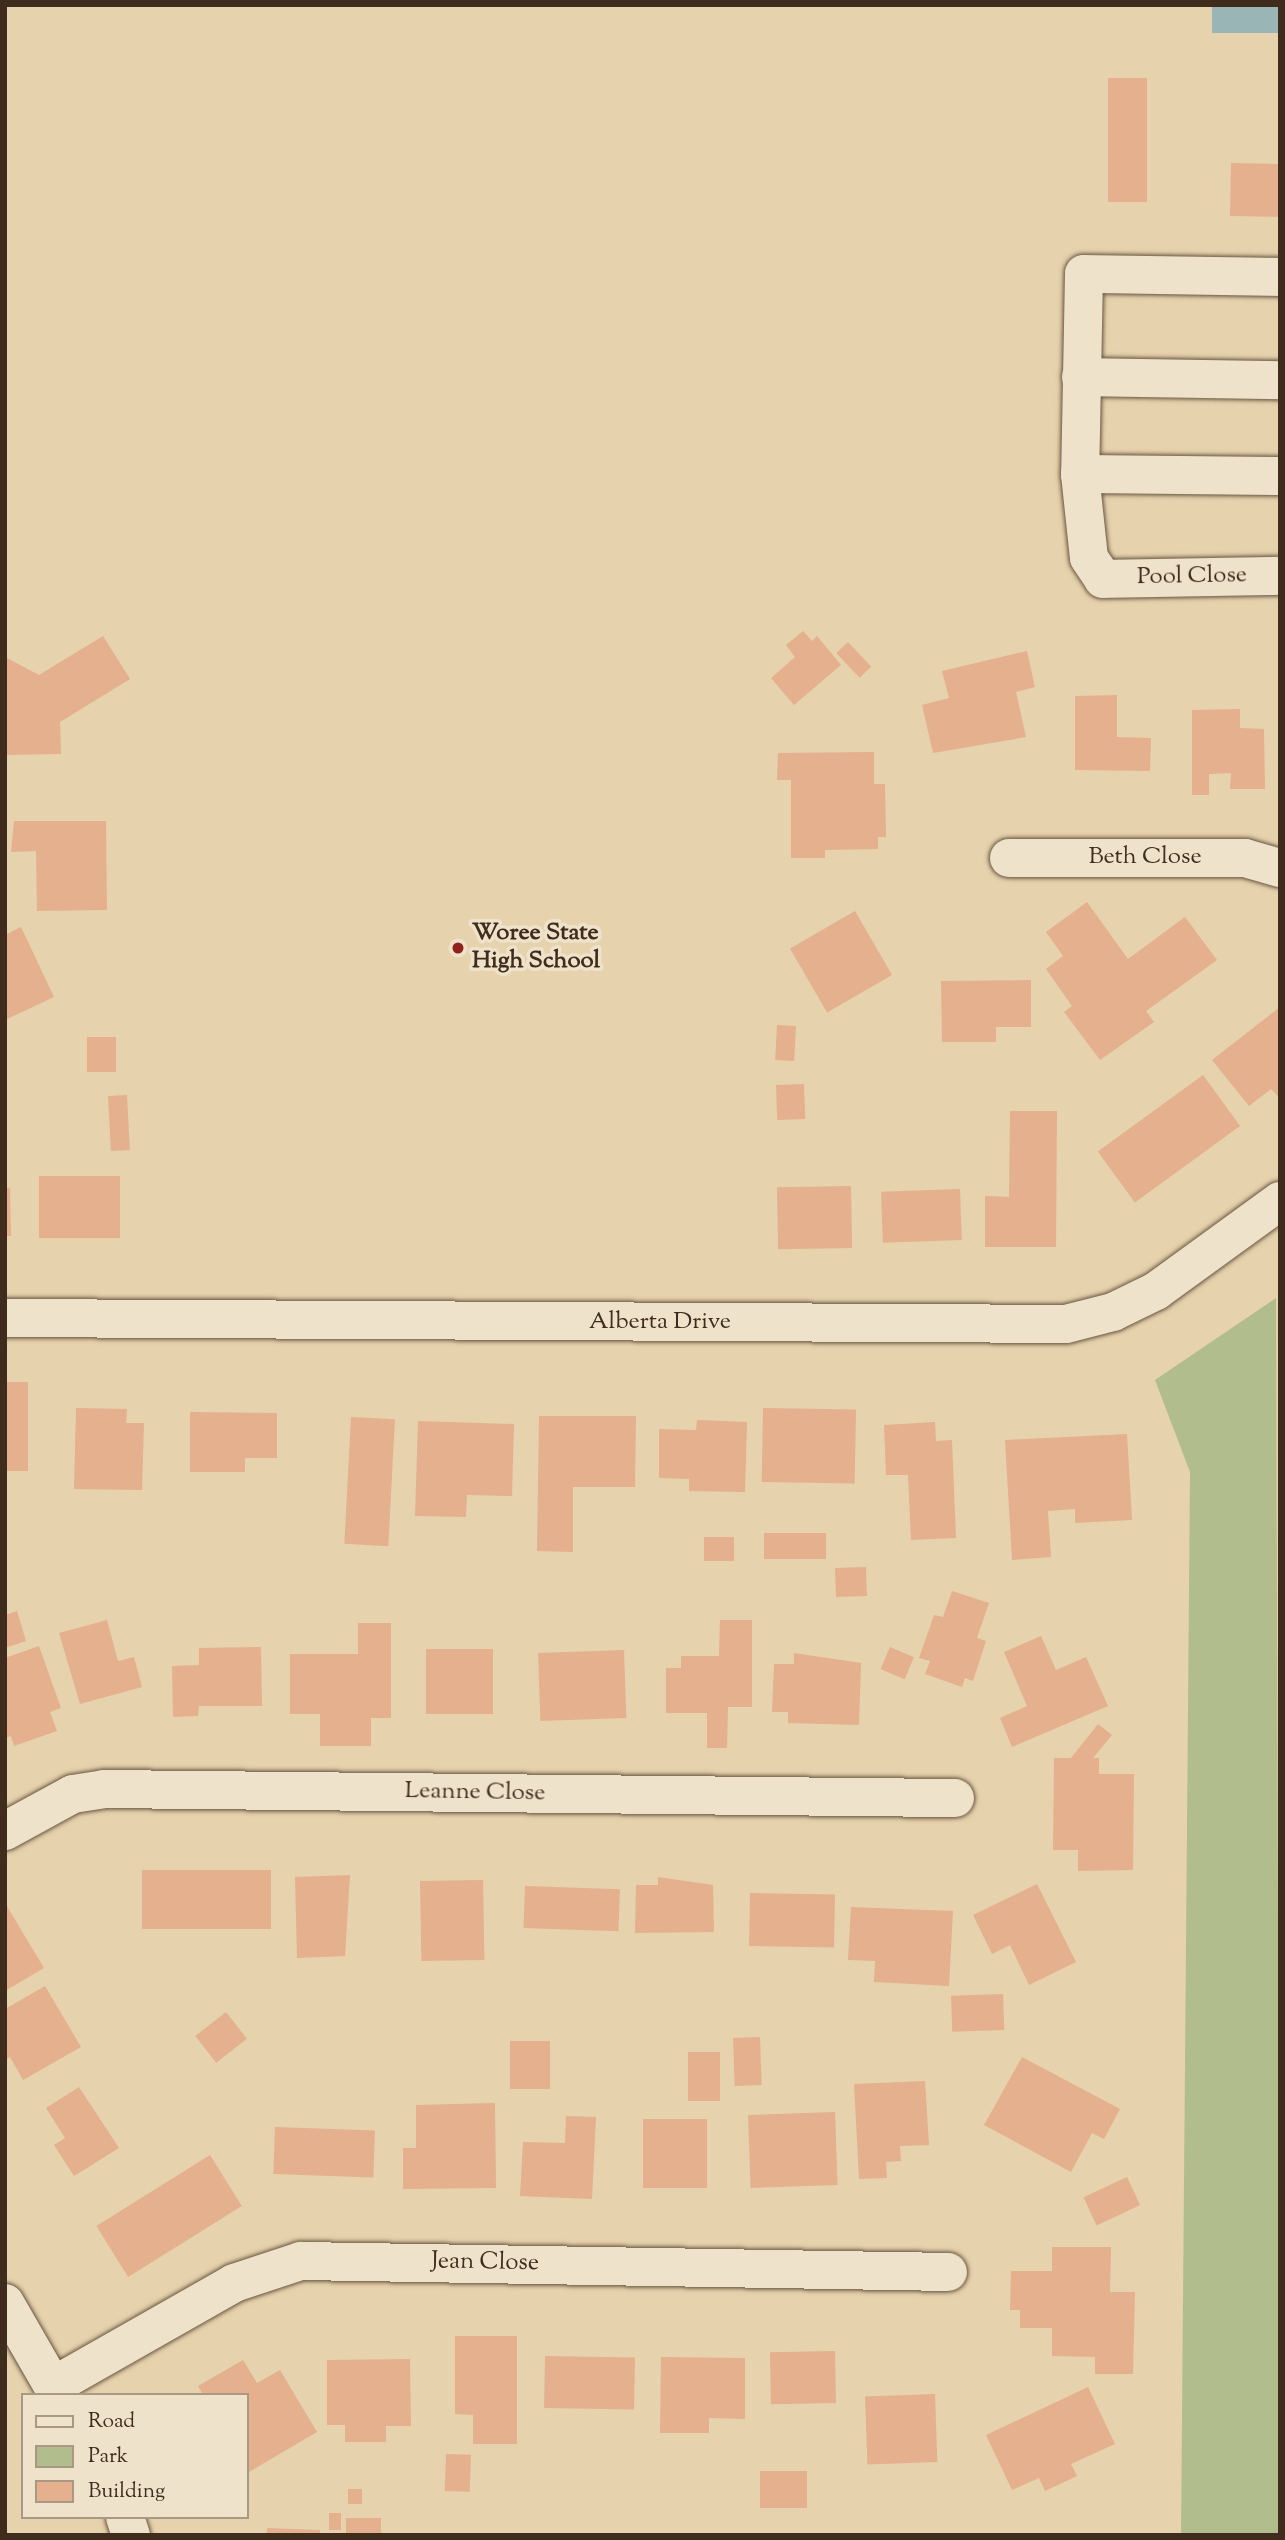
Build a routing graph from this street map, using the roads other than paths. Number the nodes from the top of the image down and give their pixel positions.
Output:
1 (1280, 277) edge
2 (1081, 377) junction
3 (1280, 380) edge
4 (1080, 474) junction
5 (1280, 476) edge
6 (1280, 576) edge
7 (1009, 858) dead end
8 (1280, 868) edge
9 (1280, 1201) edge
10 (5, 1318) edge
11 (955, 1798) dead end
12 (5, 1831) edge
13 (948, 2272) dead end
14 (5, 2303) edge
15 (56, 2390) edge

1 - 2 street
2 - 3 street
2 - 4 street
4 - 5 street
4 - 6 street, Pool Close
7 - 8 street, Beth Close
9 - 10 street, Alberta Drive
11 - 12 street, Leanne Close
13 - 15 street, Jean Close
14 - 15 street

